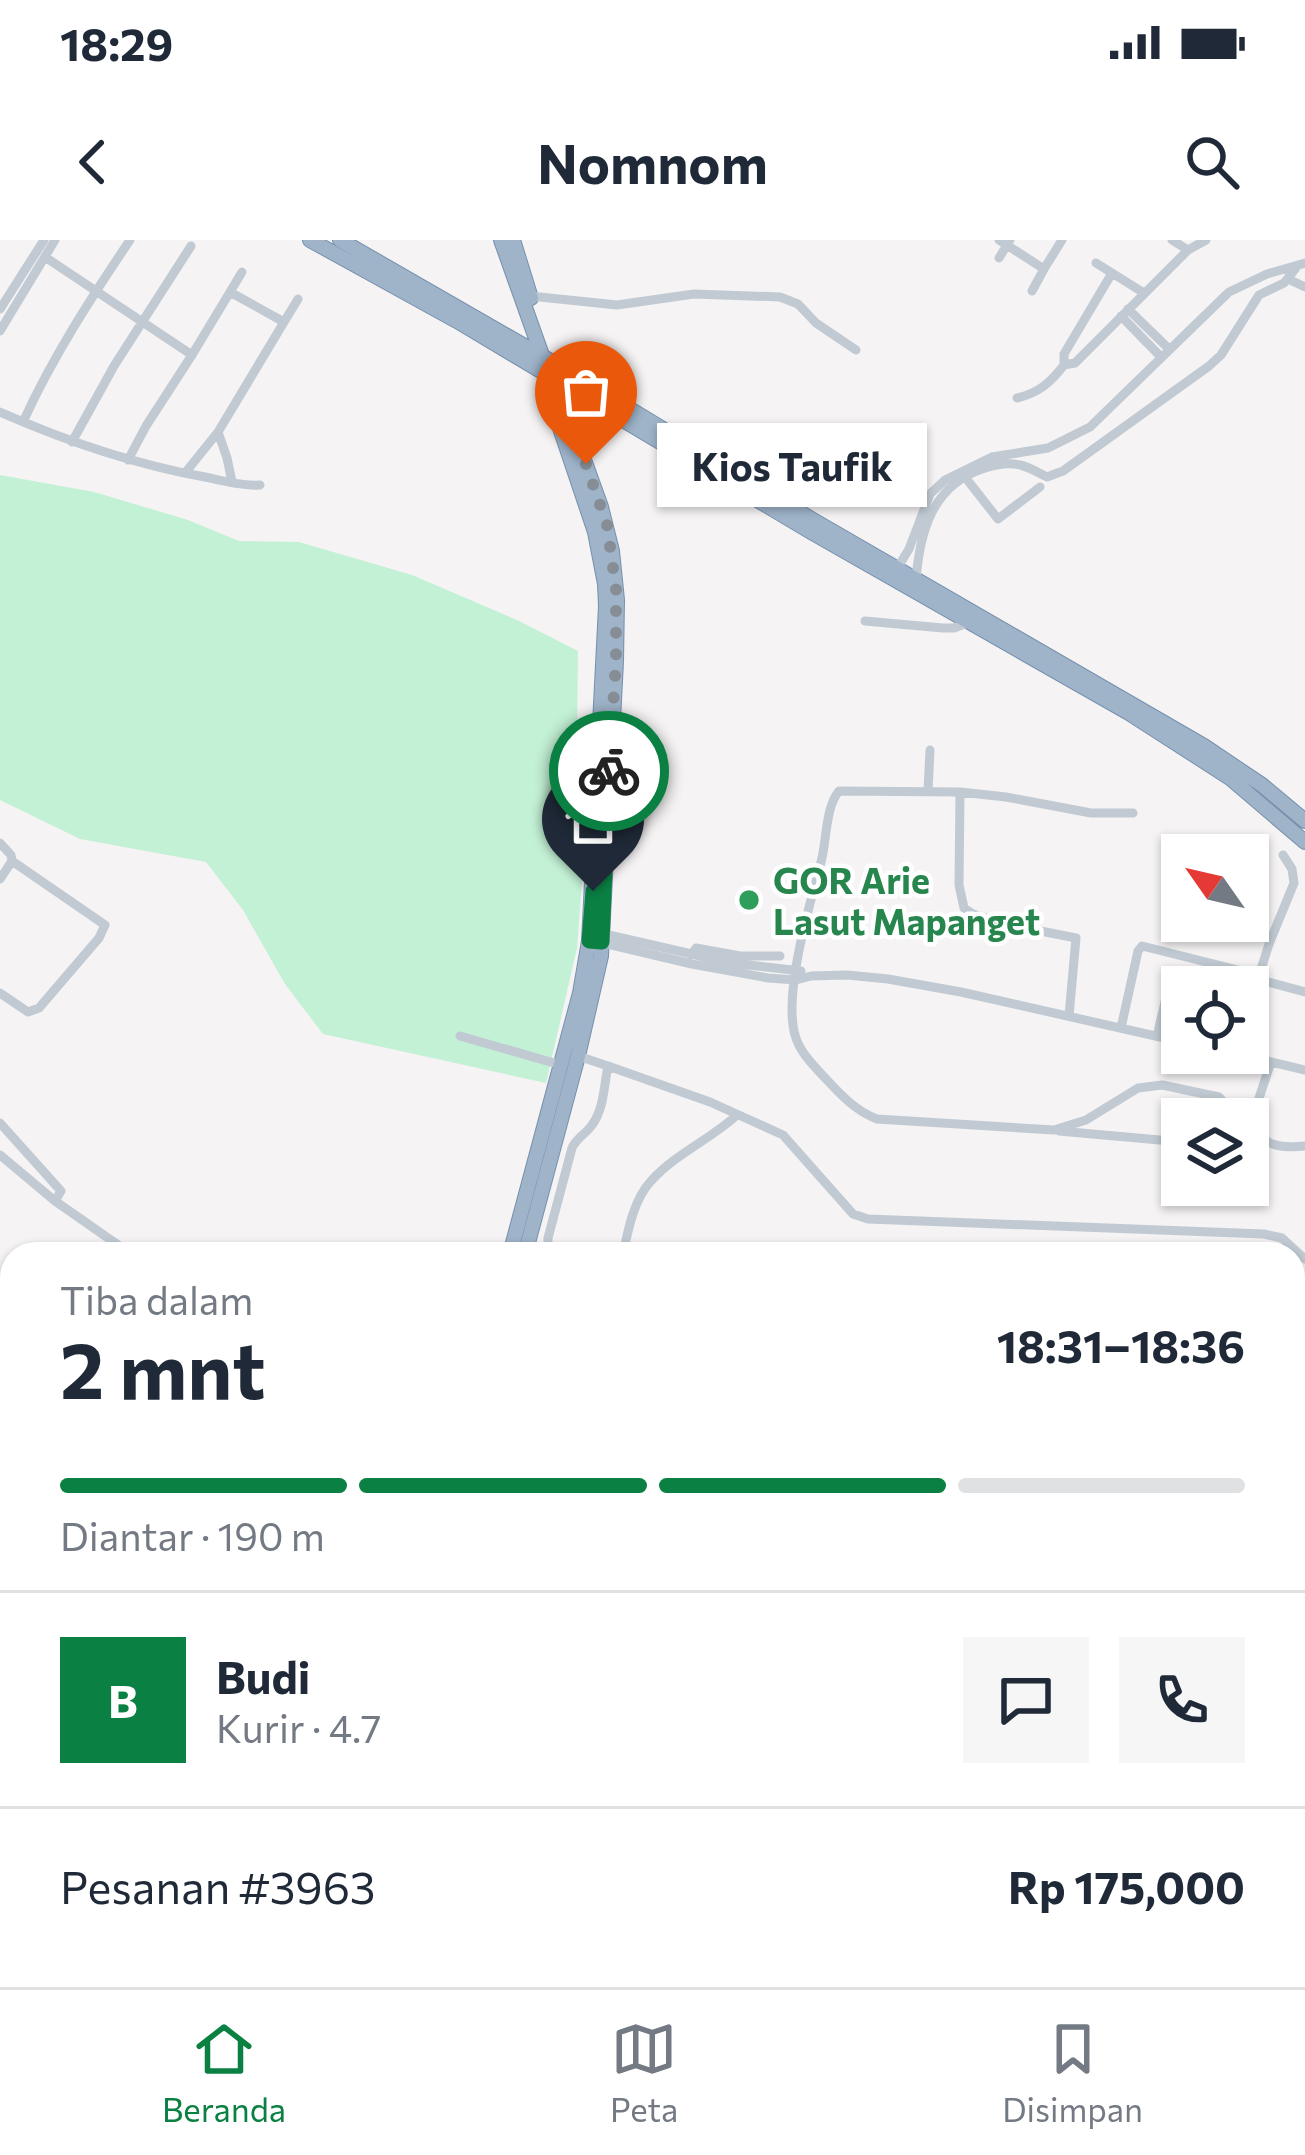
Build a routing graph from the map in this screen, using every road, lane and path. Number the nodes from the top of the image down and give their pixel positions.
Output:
1 (44, 240) edge
2 (56, 240) edge
3 (130, 240) edge
4 (310, 240) edge
5 (340, 240) edge
6 (501, 240) edge
7 (513, 240) edge
8 (1062, 240) edge
9 (1172, 240) edge
10 (1206, 240) edge
11 (1005, 242) edge
12 (191, 246) dead end
13 (1188, 250) junction
14 (45, 257) junction
15 (999, 258) dead end
16 (1096, 263) dead end
17 (1301, 265) edge
18 (1044, 269) junction
19 (242, 272) dead end
20 (1112, 273) junction
21 (27, 276) junction
22 (1288, 279) junction
23 (1305, 286) edge
24 (97, 289) junction
25 (1032, 290) dead end
26 (230, 292) junction
27 (1144, 293) junction
28 (530, 296) junction
29 (298, 299) dead end
30 (0, 309) edge
31 (527, 313) junction
32 (1124, 313) junction
33 (143, 321) junction
34 (284, 322) junction
35 (0, 332) edge
36 (502, 334) junction
37 (856, 350) dead end
38 (1165, 353) junction
39 (192, 355) junction
40 (517, 356) junction
41 (547, 365) junction
42 (1064, 365) junction
43 (559, 383) junction
44 (552, 398) junction
45 (1017, 398) dead end
46 (0, 412) edge
47 (616, 414) junction
48 (22, 422) junction
49 (573, 426) junction
50 (218, 432) junction
51 (660, 434) junction
52 (72, 442) junction
53 (1033, 450) junction
54 (128, 460) junction
55 (1034, 470) junction
56 (185, 473) junction
57 (965, 477) junction
58 (232, 482) junction
59 (260, 485) dead end
60 (1040, 487) dead end
61 (898, 568) junction
62 (916, 579) junction
63 (865, 621) dead end
64 (970, 622) junction
65 (930, 750) dead end
66 (928, 791) junction
67 (960, 792) junction
68 (1133, 813) dead end
69 (1305, 821) edge
70 (1305, 842) edge
71 (0, 843) edge
72 (1283, 855) dead end
73 (12, 861) junction
74 (0, 879) edge
75 (596, 937) junction
76 (691, 955) junction
77 (780, 956) dead end
78 (1217, 966) edge
79 (1262, 966) edge
80 (796, 975) junction
81 (1269, 981) edge
82 (1305, 992) edge
83 (0, 993) edge
84 (1069, 1016) junction
85 (1161, 1021) edge
86 (1121, 1028) junction
87 (460, 1036) dead end
88 (1157, 1036) junction
89 (1161, 1037) edge
90 (578, 1056) junction
91 (1271, 1062) joint
92 (561, 1064) junction
93 (608, 1066) junction
94 (1305, 1070) edge
95 (1220, 1098) edge
96 (1258, 1098) edge
97 (737, 1114) junction
98 (0, 1123) edge
99 (1054, 1130) junction
100 (1161, 1141) edge
101 (1269, 1146) edge
102 (1305, 1146) edge
103 (551, 1152) junction
104 (0, 1155) edge
105 (569, 1157) junction
106 (55, 1201) junction
107 (113, 1242) edge
108 (513, 1242) edge
109 (528, 1242) edge
110 (548, 1242) edge
111 (626, 1242) edge
112 (1286, 1242) edge

1 - 21 street
2 - 14 street
3 - 24 street
4 - 40 highway
5 - 36 highway
6 - 31 highway
7 - 28 highway
8 - 18 street
9 - 13 street
10 - 13 street
11 - 15 street
11 - 18 street
12 - 33 street
13 - 27 street
14 - 21 street
14 - 24 street
16 - 20 street
17 - 22 street
17 - 38 street
18 - 25 street
19 - 26 street
20 - 27 street
20 - 42 street
21 - 30 street
21 - 35 street
22 - 23 street
22 - 55 street
24 - 33 street
24 - 48 street
26 - 34 street
26 - 39 street
27 - 32 street
28 - 37 street
28 - 41 highway
29 - 34 street
31 - 36 highway
31 - 41 highway
32 - 38 street
32 - 42 street
33 - 39 street
33 - 52 street
34 - 50 street
36 - 41 highway
38 - 53 street
39 - 54 street
40 - 41 highway
40 - 44 highway
41 - 43 highway
41 - 44 highway
41 - 51 highway
42 - 45 street
43 - 47 highway
43 - 49 highway
44 - 75 highway
46 - 48 street
47 - 49 highway
47 - 51 highway
48 - 52 street
49 - 75 highway
50 - 56 street
50 - 58 street
51 - 61 highway
51 - 64 highway
52 - 54 street
53 - 55 street
53 - 61 street
54 - 56 street
55 - 57 street
56 - 58 street
57 - 60 street
57 - 62 street
58 - 59 street
61 - 62 highway
62 - 69 highway
63 - 64 street
64 - 70 highway
65 - 66 street
66 - 67 street
66 - 80 street
67 - 68 street
67 - 84 street
71 - 73 street
72 - 79 street
73 - 74 street
73 - 83 street
75 - 76 street
75 - 80 street
75 - 90 highway
75 - 92 highway
76 - 77 street
76 - 80 street
78 - 86 street
80 - 84 street
80 - 99 street
81 - 82 street
84 - 86 street
85 - 88 street
86 - 88 street
87 - 92 street
88 - 89 street
90 - 93 street
90 - 103 highway
91 - 94 street
91 - 96 street
92 - 108 highway
93 - 97 street
93 - 105 street
95 - 99 street
97 - 111 street
97 - 112 street
98 - 106 street
99 - 100 street
101 - 102 street
103 - 105 street
103 - 109 highway
104 - 106 street
105 - 110 street
106 - 107 street

